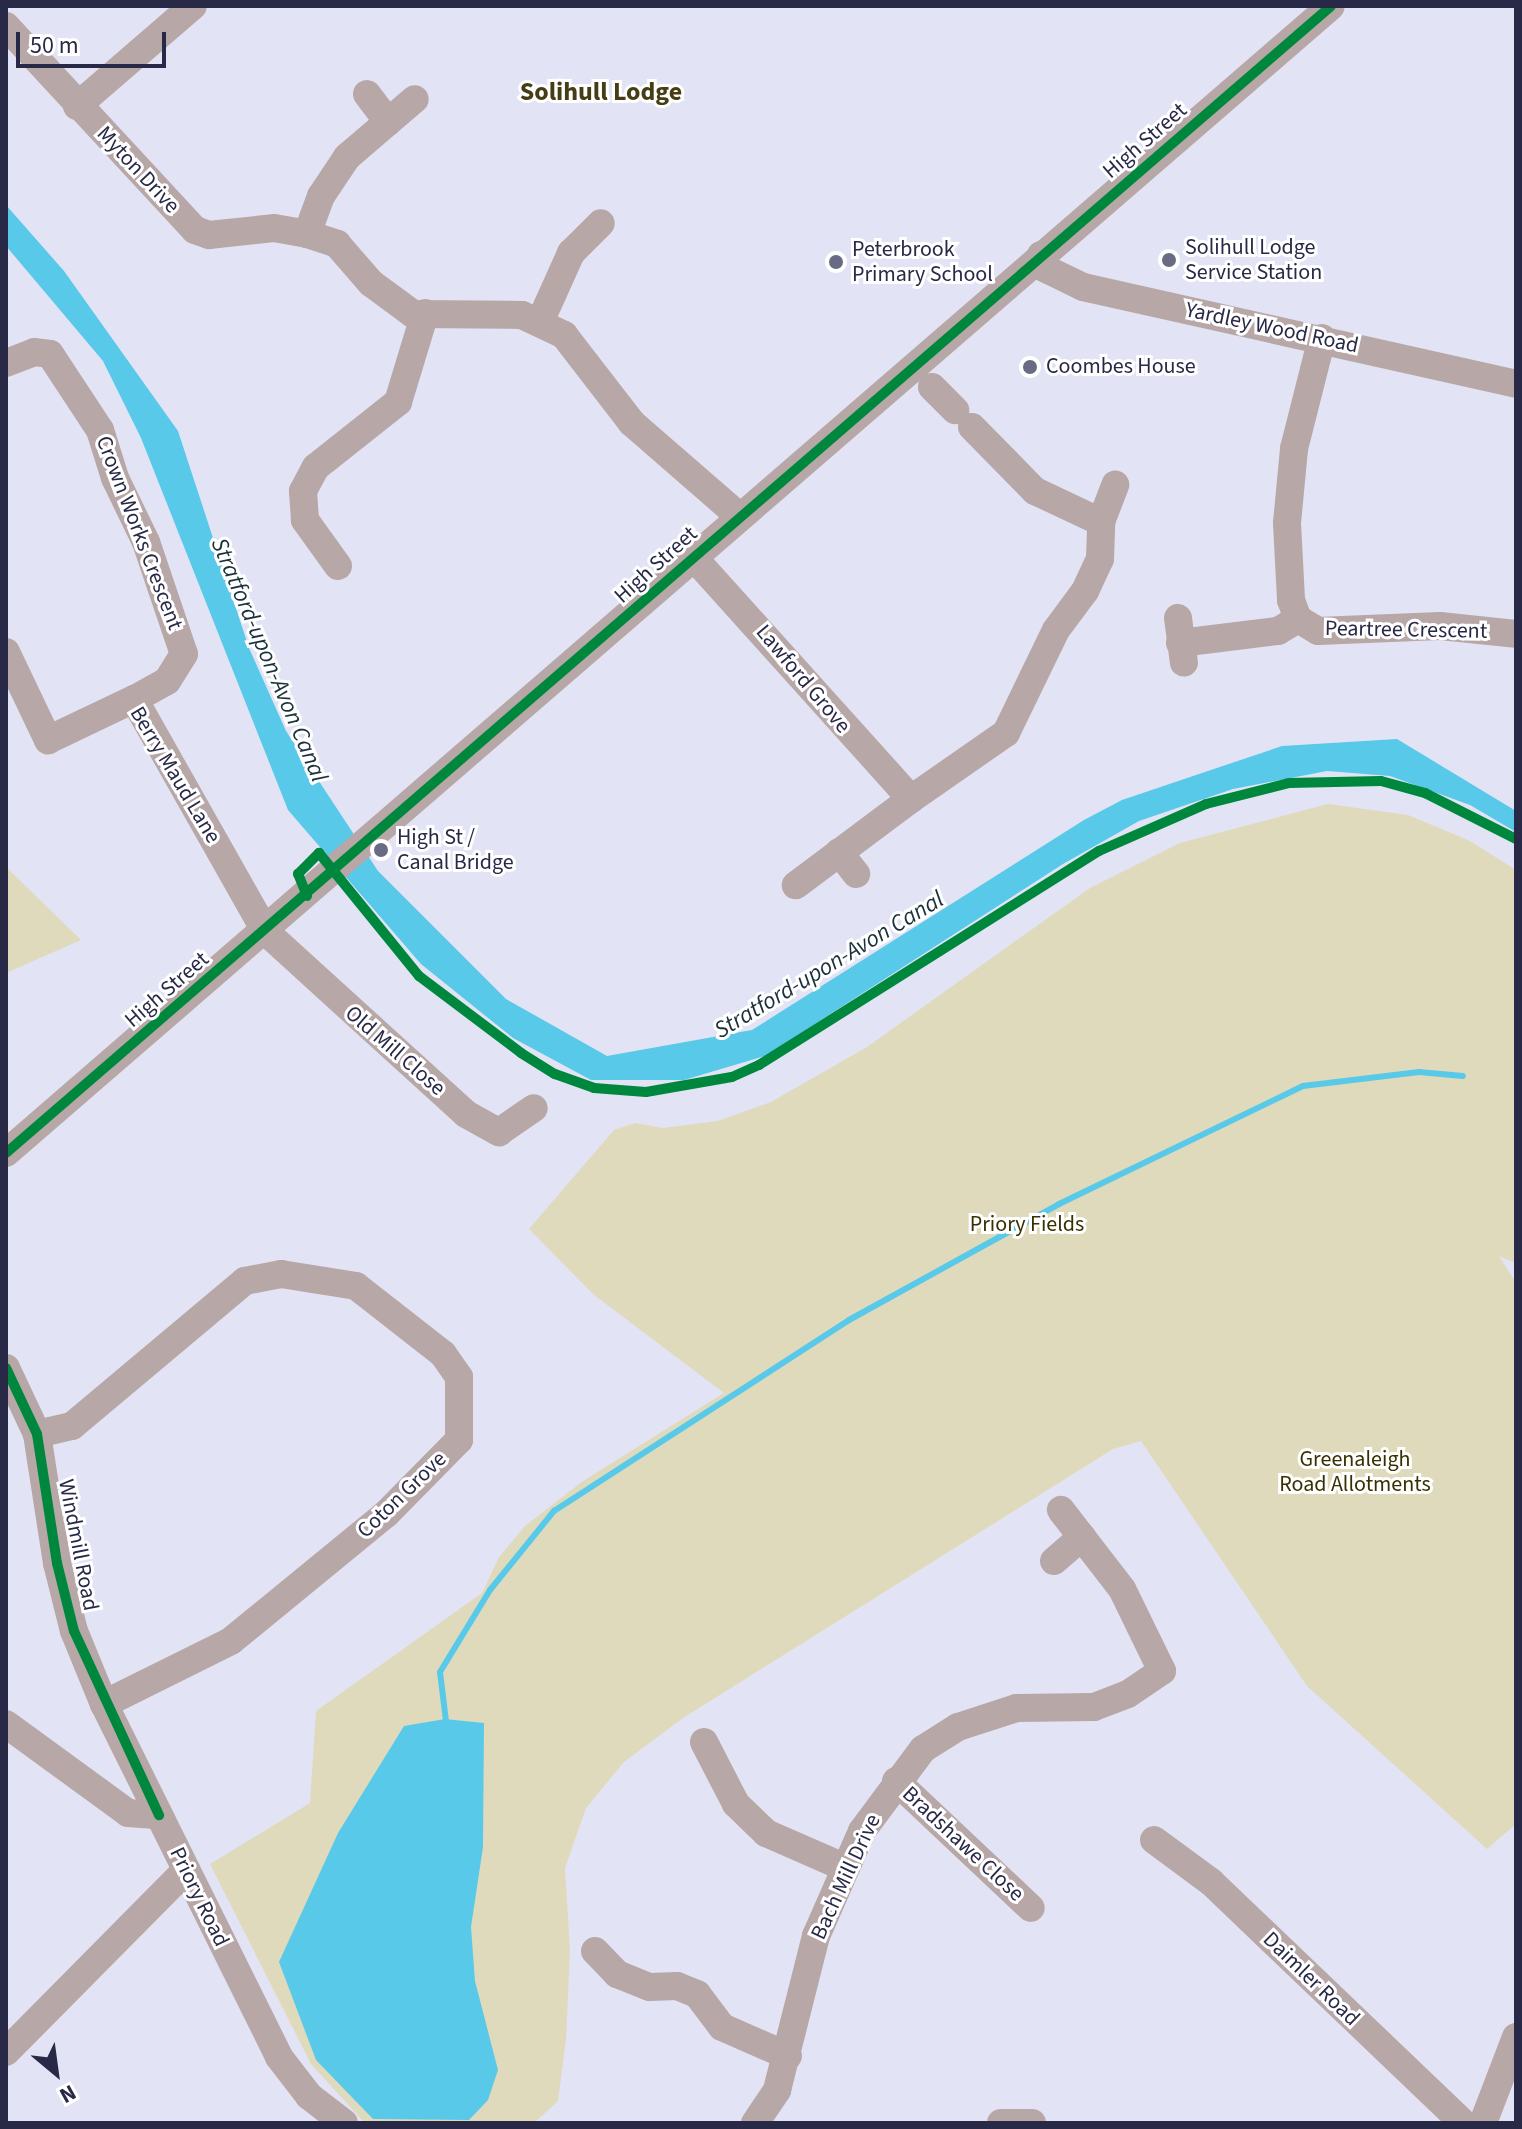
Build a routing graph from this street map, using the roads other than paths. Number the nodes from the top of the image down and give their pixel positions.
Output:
1 (193, 6) edge
2 (1331, 6) edge
3 (6, 26) edge
4 (367, 94) dead end
5 (415, 99) dead end
6 (77, 106) junction
7 (388, 122) junction
8 (602, 224) dead end
9 (307, 234) junction
10 (1041, 255) junction
11 (425, 313) junction
12 (540, 322) junction
13 (1322, 338) junction
14 (6, 363) edge
15 (1516, 384) edge
16 (932, 387) dead end
17 (1115, 485) dead end
18 (738, 515) junction
19 (1101, 522) junction
20 (695, 559) junction
21 (338, 566) dead end
22 (1298, 619) junction
23 (1516, 634) edge
24 (1181, 641) dead end
25 (6, 652) edge
26 (134, 699) junction
27 (911, 799) junction
28 (796, 885) dead end
29 (266, 932) junction
30 (534, 1108) dead end
31 (6, 1153) edge
32 (6, 1368) edge
33 (37, 1434) junction
34 (1061, 1510) dead end
35 (1082, 1537) junction
36 (1054, 1561) dead end
37 (104, 1704) junction
38 (6, 1724) edge
39 (704, 1742) dead end
40 (896, 1781) junction
41 (159, 1815) junction
42 (1154, 1840) dead end
43 (846, 1868) junction
44 (186, 1870) junction
45 (1031, 1908) dead end
46 (595, 1951) dead end
47 (1516, 2037) edge
48 (6, 2052) edge
49 (788, 2056) junction
50 (344, 2123) edge
51 (755, 2123) edge
52 (1001, 2123) edge
53 (1032, 2123) edge
54 (1463, 2123) edge
55 (1483, 2123) edge

1 - 6 street
2 - 10 street, High Street
3 - 6 street, Myton Drive
4 - 7 street
5 - 7 street
6 - 9 street, Myton Drive
7 - 9 street
8 - 12 street
9 - 11 street, Myton Drive
10 - 13 street, Yardley Wood Road
10 - 18 street, High Street
11 - 12 street, Myton Drive
11 - 21 street
12 - 18 street, Myton Drive
13 - 15 street, Yardley Wood Road
13 - 22 street, Peartree Crescent
14 - 26 street, Crown Works Crescent
16 - 19 street
17 - 19 street
18 - 20 street, High Street
19 - 27 street
20 - 27 street, Lawford Grove
20 - 29 street, High Street
22 - 23 street, Peartree Crescent
22 - 24 street, Peartree Crescent
25 - 26 street, Berry Maud Lane
26 - 29 street, Berry Maud Lane
27 - 28 street
29 - 30 street, Old Mill Close
29 - 31 street, High Street
32 - 33 street, Windmill Road
33 - 37 street, Windmill Road
33 - 37 street, Coton Grove
34 - 35 street, Bach Mill Drive
35 - 36 street
35 - 40 street, Bach Mill Drive
37 - 41 street, Windmill Road
38 - 41 street
39 - 43 street
40 - 43 street, Bach Mill Drive
40 - 45 street, Bradshawe Close
41 - 44 street, Priory Road
42 - 54 street, Daimler Road
43 - 49 street, Bach Mill Drive
44 - 48 street
44 - 50 street, Priory Road
46 - 49 street
47 - 55 street
49 - 51 street, Bach Mill Drive
52 - 53 street

